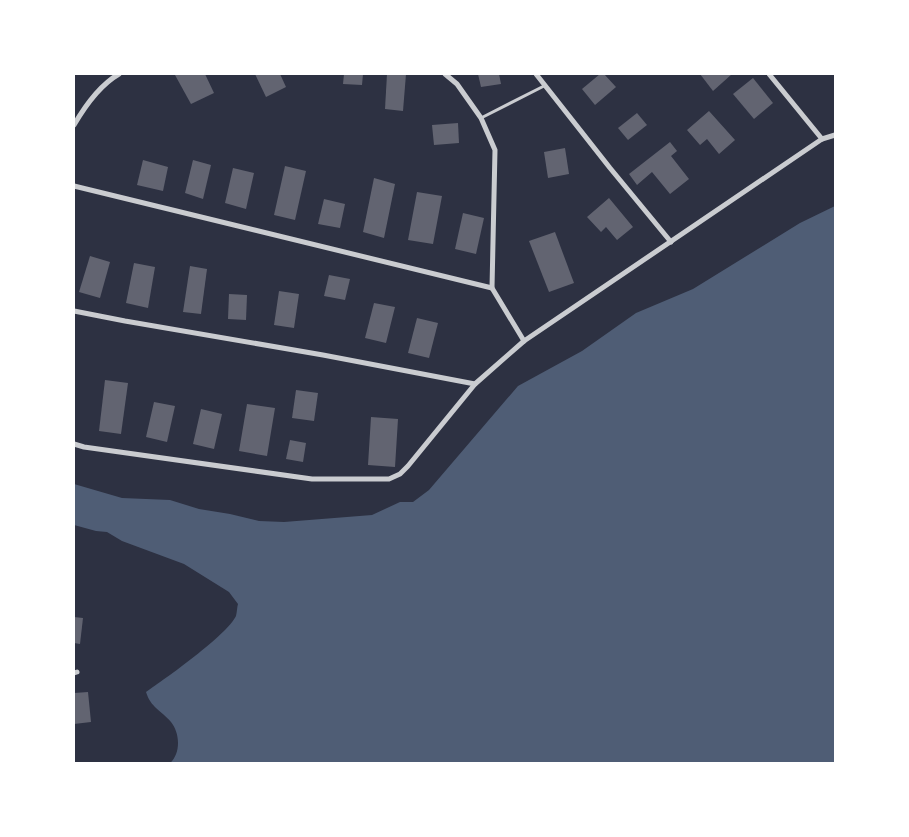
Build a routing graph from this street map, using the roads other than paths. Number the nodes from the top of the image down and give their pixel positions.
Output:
1 (119, 74) edge
2 (445, 74) edge
3 (536, 74) edge
4 (769, 74) edge
5 (544, 86) junction
6 (480, 118) junction
7 (74, 125) edge
8 (835, 135) edge
9 (822, 139) junction
10 (74, 186) edge
11 (672, 242) junction
12 (492, 288) junction
13 (74, 310) edge
14 (524, 341) junction
15 (474, 384) junction
16 (74, 444) edge

1 - 7 street
2 - 6 street
3 - 5 street
4 - 9 street
5 - 6 lane
5 - 11 street
6 - 12 street
8 - 9 street
9 - 11 street
10 - 12 street
11 - 14 street
12 - 14 street
13 - 15 street
14 - 15 street
15 - 16 street

